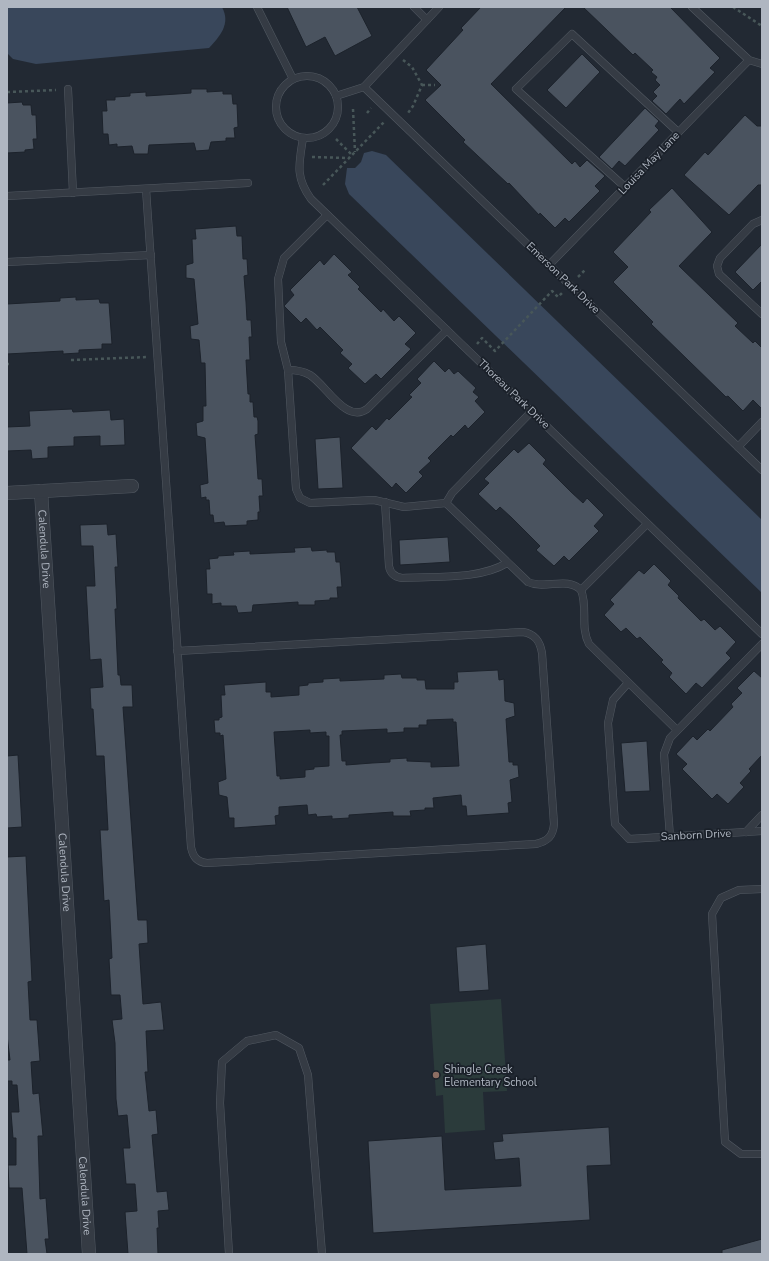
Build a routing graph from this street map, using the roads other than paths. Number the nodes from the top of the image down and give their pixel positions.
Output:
1 (257, 7) edge
2 (414, 7) edge
3 (439, 7) edge
4 (692, 7) edge
5 (427, 20) junction
6 (749, 60) junction
7 (762, 64) edge
8 (293, 79) junction
9 (364, 87) junction
10 (68, 89) road end
11 (336, 96) junction
12 (678, 132) junction
13 (303, 138) junction
14 (248, 183) dead end
15 (625, 187) junction
16 (146, 188) junction
17 (73, 193) junction
18 (7, 196) edge
19 (327, 215) junction
20 (762, 220) edge
21 (150, 255) junction
22 (7, 262) edge
23 (549, 265) junction
24 (762, 314) edge
25 (447, 330) junction
26 (288, 370) junction
27 (532, 411) junction
28 (762, 422) edge
29 (738, 447) junction
30 (762, 470) edge
31 (132, 486) dead end
32 (42, 491) junction
33 (7, 493) edge
34 (385, 502) junction
35 (446, 503) junction
36 (647, 524) junction
37 (507, 563) junction
38 (581, 590) junction
39 (762, 634) edge
40 (762, 644) edge
41 (177, 651) junction
42 (628, 683) junction
43 (677, 730) junction
44 (762, 815) edge
45 (746, 832) junction
46 (762, 832) edge
47 (670, 836) junction
48 (762, 889) edge
49 (762, 1154) edge
50 (89, 1254) edge
51 (229, 1254) edge
52 (322, 1254) edge

1 - 8 lane
2 - 5 lane
3 - 5 lane
4 - 6 lane
5 - 9 lane
6 - 7 lane
6 - 12 lane, Louisa May Lane
8 - 11 lane
8 - 13 lane
9 - 11 lane
9 - 23 lane, Emerson Park Drive
10 - 17 lane
11 - 13 lane
12 - 15 lane, Louisa May Lane
12 - 15 lane
13 - 19 lane, Thoreau Park Drive
14 - 16 lane
15 - 23 lane, Louisa May Lane
16 - 17 lane
16 - 21 lane
17 - 18 lane
19 - 25 lane, Thoreau Park Drive
19 - 26 lane
20 - 24 lane
21 - 22 lane
21 - 41 lane
23 - 29 lane, Emerson Park Drive
25 - 26 lane
25 - 27 lane, Thoreau Park Drive
26 - 34 lane
27 - 35 lane
27 - 36 lane, Thoreau Park Drive
28 - 29 lane
29 - 30 lane, Emerson Park Drive
31 - 32 street
32 - 33 street
32 - 50 street, Calendula Drive
34 - 35 lane
34 - 37 lane
35 - 37 lane
36 - 38 lane
36 - 39 lane, Thoreau Park Drive
37 - 38 lane
38 - 42 lane
40 - 43 lane
41 - 41 lane
42 - 43 lane
42 - 47 lane, Sanborn Drive
43 - 47 lane
44 - 45 lane
45 - 46 lane, Sanborn Drive
45 - 47 lane, Sanborn Drive
48 - 49 lane
51 - 52 lane

